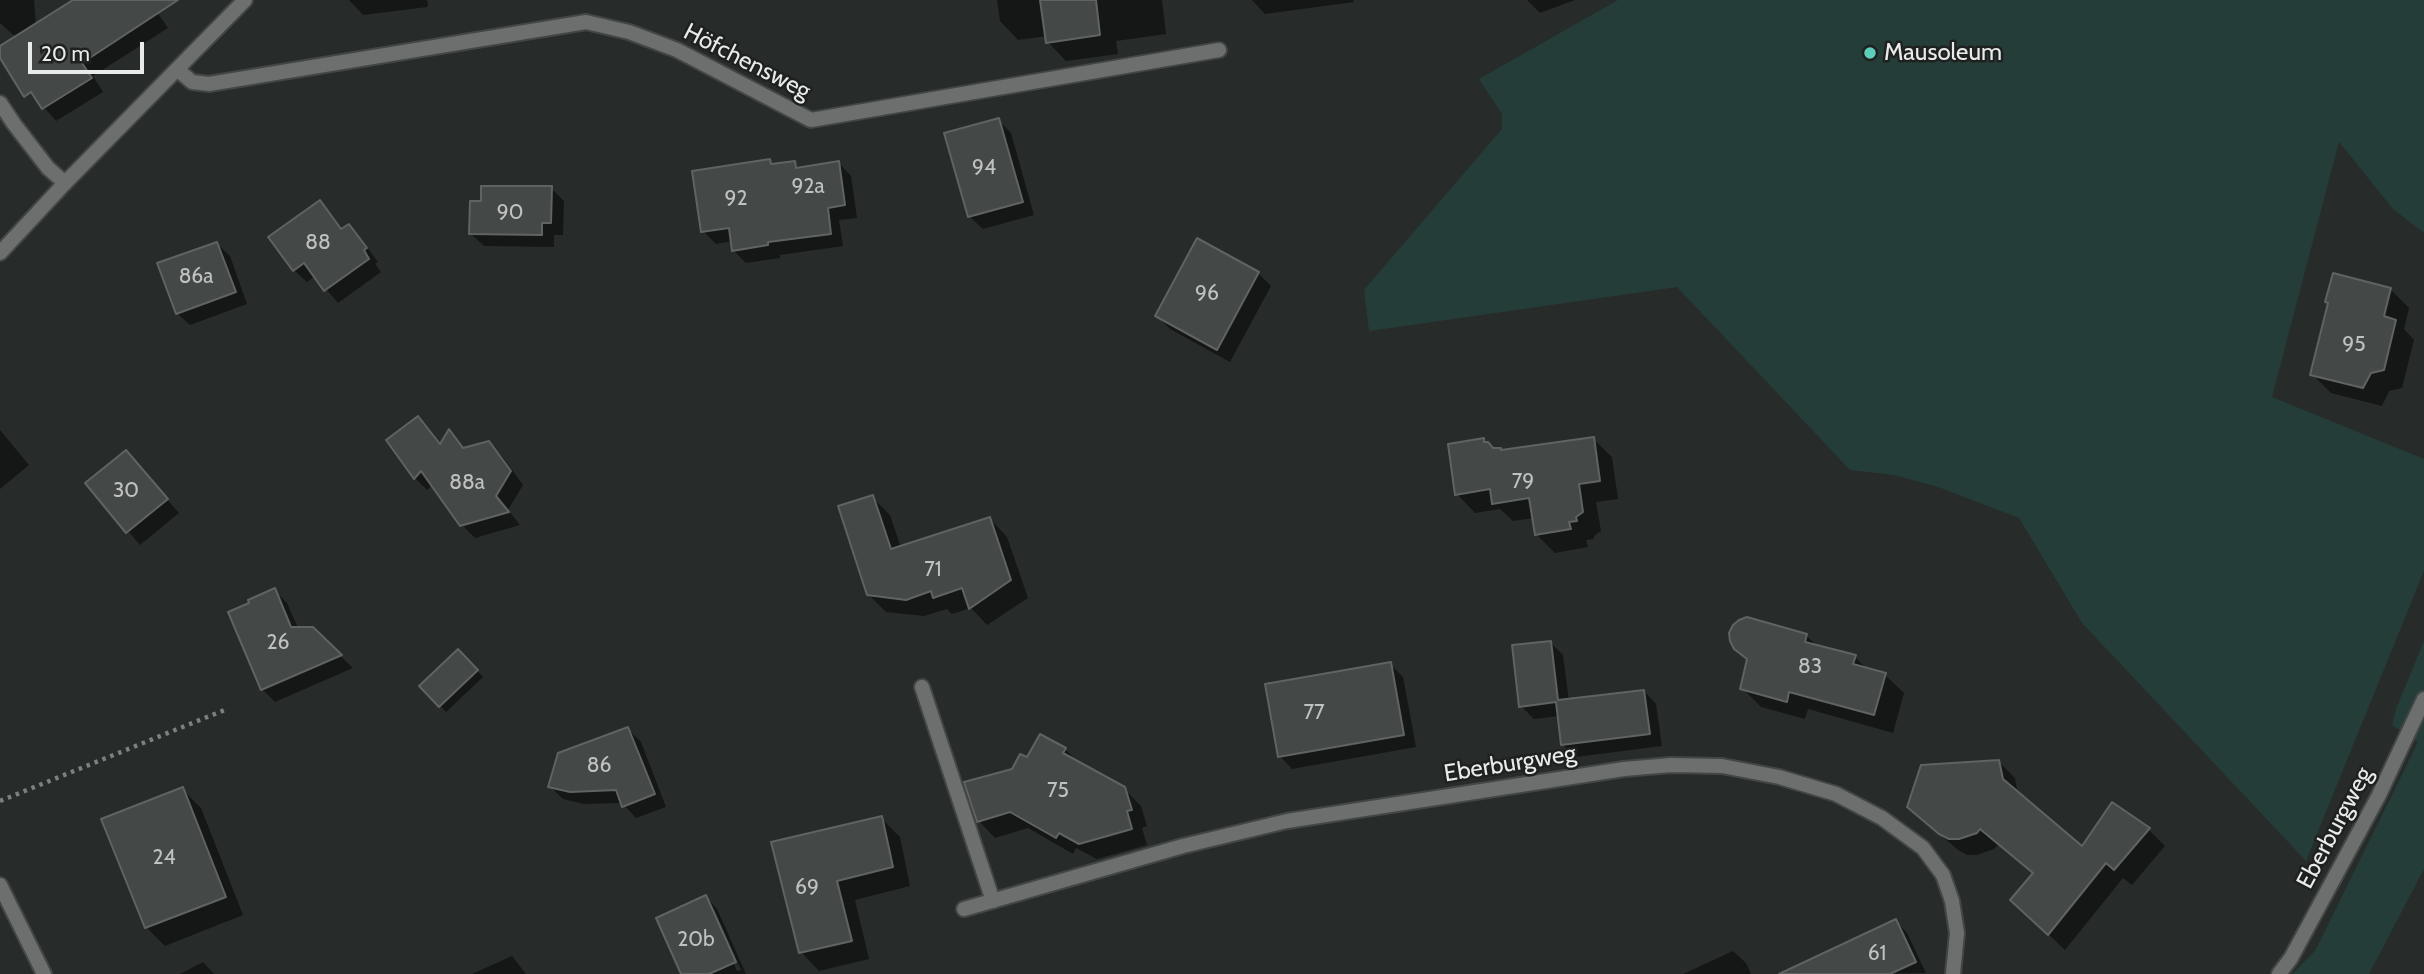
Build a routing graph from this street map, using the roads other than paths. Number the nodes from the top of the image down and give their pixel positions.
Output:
1 (245, 0) edge
2 (1219, 50) dead end
3 (177, 69) junction
4 (0, 103) edge
5 (65, 183) junction
6 (0, 253) edge
7 (922, 687) dead end
8 (2424, 699) edge
9 (0, 885) edge
10 (993, 901) junction
11 (964, 909) dead end
12 (44, 974) edge
13 (1953, 974) edge
14 (2279, 974) edge

1 - 3 street
2 - 3 street, Höfchensweg
3 - 5 street
4 - 5 street
5 - 6 street
7 - 10 street
8 - 14 street, Eberburgweg
9 - 12 street
10 - 11 street, Eberburgweg
10 - 13 street, Eberburgweg

